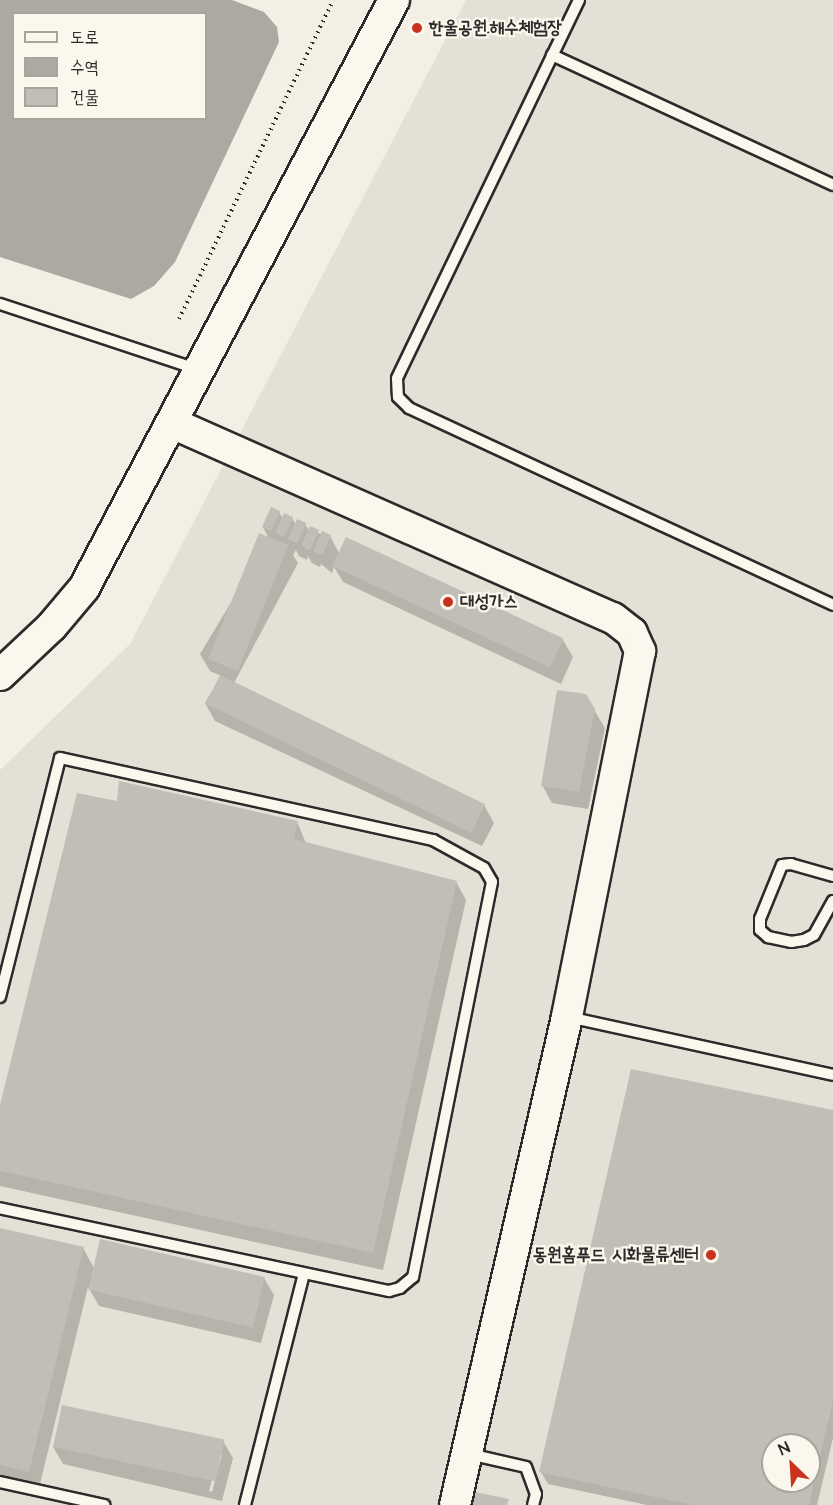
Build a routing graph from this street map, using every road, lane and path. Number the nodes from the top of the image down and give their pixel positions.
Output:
1 (333, 0) edge
2 (394, 0) edge
3 (579, 0) edge
4 (552, 55) junction
5 (833, 185) edge
6 (0, 304) edge
7 (178, 319) dead end
8 (200, 370) junction
9 (172, 423) junction
10 (833, 605) edge
11 (0, 675) edge
12 (833, 876) edge
13 (833, 901) edge
14 (0, 997) edge
15 (567, 1017) junction
16 (833, 1075) edge
17 (0, 1208) edge
18 (304, 1274) junction
19 (466, 1454) junction
20 (0, 1482) edge
21 (104, 1505) edge
22 (245, 1505) edge
23 (455, 1505) edge
24 (533, 1505) edge

1 - 7 path
2 - 8 street
3 - 4 lane
4 - 5 lane
4 - 10 lane
6 - 8 lane
8 - 9 street
9 - 11 street
9 - 15 street
12 - 13 lane
14 - 18 lane
15 - 16 lane
15 - 19 street
17 - 18 lane
18 - 22 lane
19 - 23 street
19 - 24 lane
20 - 21 lane

